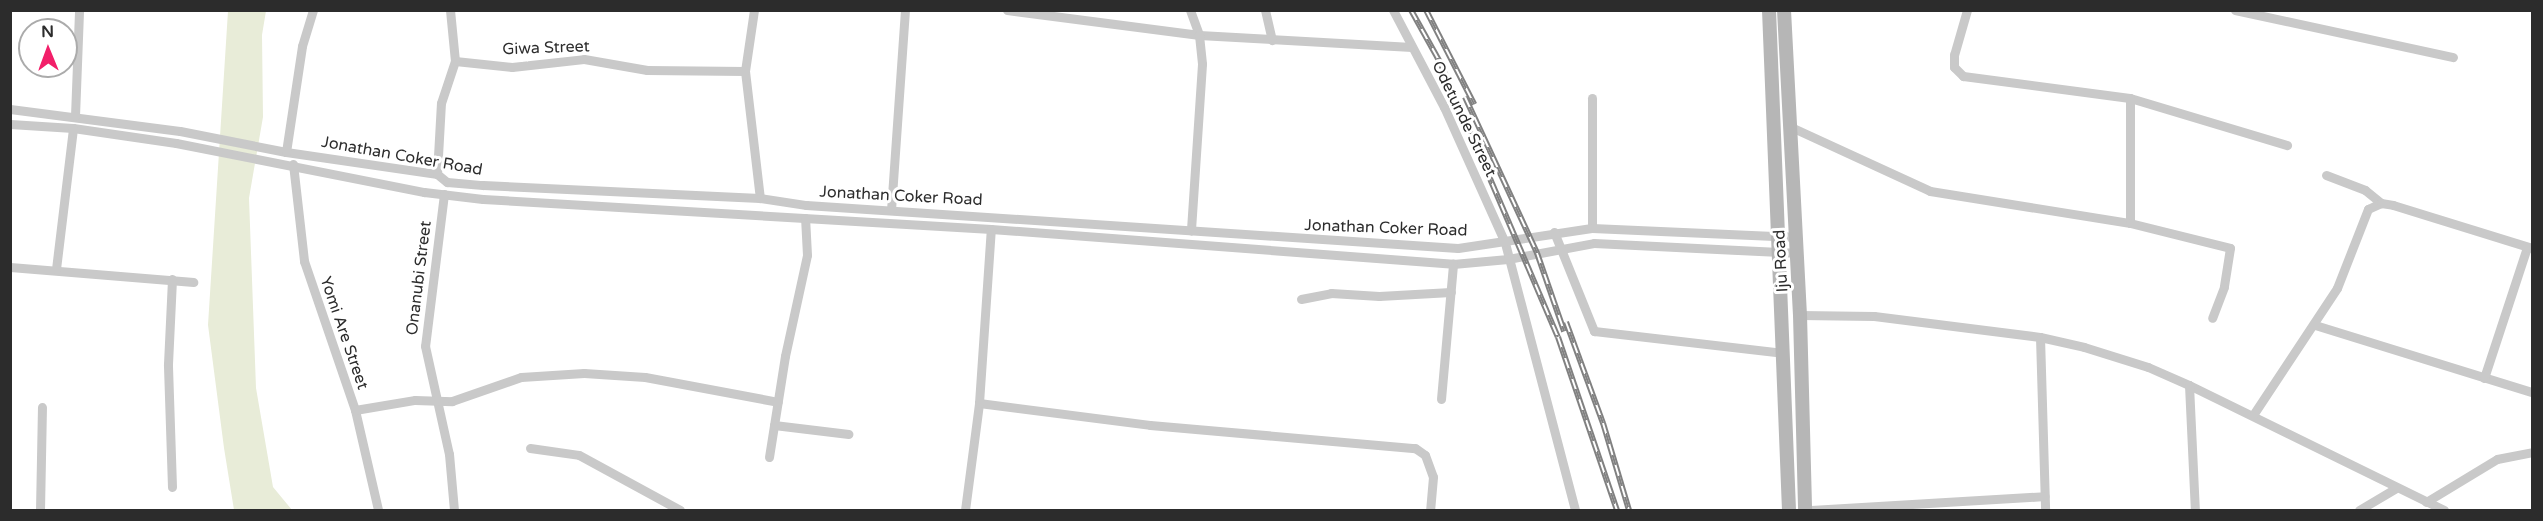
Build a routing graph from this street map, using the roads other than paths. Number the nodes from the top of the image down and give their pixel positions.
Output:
1 (79, 10) edge
2 (313, 10) edge
3 (450, 10) edge
4 (754, 10) edge
5 (905, 10) edge
6 (1007, 10) edge
7 (1190, 10) edge
8 (1265, 10) edge
9 (1393, 10) edge
10 (1768, 10) edge
11 (1784, 10) edge
12 (1967, 10) edge
13 (2235, 10) edge
14 (1022, 12) edge
15 (1199, 34) junction
16 (1272, 39) junction
17 (1412, 47) junction
18 (2453, 57) dead end
19 (455, 61) junction
20 (745, 71) junction
21 (1592, 98) dead end
22 (2130, 98) junction
23 (10, 110) edge
24 (75, 116) junction
25 (10, 123) edge
26 (1791, 127) junction
27 (73, 128) junction
28 (2287, 145) dead end
29 (285, 152) junction
30 (293, 164) junction
31 (436, 174) junction
32 (2326, 175) dead end
33 (444, 194) junction
34 (760, 198) junction
35 (2381, 203) junction
36 (891, 210) junction
37 (805, 218) junction
38 (2130, 223) junction
39 (1592, 228) junction
40 (991, 229) junction
41 (1191, 231) junction
42 (1554, 232) junction
43 (1780, 233) junction
44 (1796, 237) junction
45 (1505, 243) junction
46 (1561, 247) junction
47 (2530, 247) edge
48 (1780, 253) junction
49 (1796, 253) junction
50 (1508, 259) junction
51 (1454, 264) junction
52 (10, 267) edge
53 (56, 269) junction
54 (172, 279) junction
55 (193, 282) dead end
56 (1451, 292) junction
57 (1301, 299) dead end
58 (1800, 315) junction
59 (2212, 318) dead end
60 (2315, 325) junction
61 (2040, 337) junction
62 (1784, 353) junction
63 (2484, 378) junction
64 (2189, 385) junction
65 (2532, 392) edge
66 (1441, 399) dead end
67 (436, 401) junction
68 (778, 402) junction
69 (979, 403) junction
70 (42, 407) dead end
71 (355, 410) junction
72 (2253, 415) junction
73 (774, 425) junction
74 (848, 434) dead end
75 (531, 448) dead end
76 (2532, 452) edge
77 (769, 457) dead end
78 (172, 487) dead end
79 (2396, 488) junction
80 (2045, 496) junction
81 (2426, 502) junction
82 (40, 510) edge
83 (378, 510) edge
84 (454, 510) edge
85 (680, 510) edge
86 (966, 510) edge
87 (1430, 510) edge
88 (1575, 510) edge
89 (1789, 510) edge
90 (1804, 510) edge
91 (1811, 510) edge
92 (2045, 510) edge
93 (2195, 510) edge
94 (2359, 510) edge
95 (2444, 510) edge

1 - 24 street
2 - 29 street
3 - 19 street
4 - 20 street
5 - 36 street
6 - 14 street
7 - 15 street
8 - 16 street
9 - 17 street, Odetunde Street
10 - 43 main road, Iju Road
11 - 26 main road, Iju Road
12 - 22 street
13 - 18 street
14 - 15 street
15 - 16 street
15 - 41 street
16 - 17 street
17 - 45 street, Odetunde Street
19 - 20 street, Giwa Street
19 - 31 street
20 - 34 street
21 - 39 street
22 - 28 street
22 - 38 street
23 - 24 street, Jonathan Coker Road
24 - 29 street, Jonathan Coker Road
25 - 27 street, Jonathan Coker Road
26 - 38 street
26 - 44 main road, Iju Road
27 - 30 street, Jonathan Coker Road
27 - 53 street
29 - 31 street, Jonathan Coker Road
30 - 33 street, Jonathan Coker Road
30 - 71 street, Yomi Are Street
31 - 34 street, Jonathan Coker Road
32 - 35 street
33 - 37 street, Jonathan Coker Road
33 - 67 street, Onanubi Street
34 - 36 street, Jonathan Coker Road
35 - 47 street
35 - 60 street
36 - 41 street, Jonathan Coker Road
37 - 40 street, Jonathan Coker Road
37 - 68 street
38 - 59 street
39 - 42 street, Jonathan Coker Road
39 - 43 street, Jonathan Coker Road
40 - 51 street, Jonathan Coker Road
40 - 69 street
41 - 45 street, Jonathan Coker Road
42 - 45 street, Jonathan Coker Road
42 - 46 street
43 - 44 street, Jonathan Coker Road
43 - 48 main road, Iju Road
44 - 49 main road, Iju Road
45 - 50 street, Odetunde Street
46 - 48 street, Jonathan Coker Road
46 - 50 street, Jonathan Coker Road
46 - 62 street
47 - 63 street
48 - 49 street, Jonathan Coker Road
48 - 62 main road, Iju Road
49 - 58 main road, Iju Road
50 - 51 street, Jonathan Coker Road
50 - 88 street, Odetunde Street
51 - 56 street
52 - 53 street
53 - 54 street
54 - 55 street
54 - 78 street
56 - 57 street
56 - 66 street
58 - 61 street
58 - 90 main road, Iju Road
60 - 63 street
60 - 72 street
61 - 64 street
61 - 80 street
62 - 89 main road, Iju Road
63 - 65 street
64 - 72 street
64 - 93 street
67 - 68 street
67 - 71 street
67 - 84 street, Onanubi Street
68 - 73 street
69 - 86 street
69 - 87 street
70 - 82 street
71 - 83 street, Yomi Are Street
72 - 79 street
73 - 74 street
73 - 77 street
75 - 85 street
76 - 81 street
79 - 81 street
79 - 94 street
80 - 91 street
80 - 92 street
81 - 95 street

